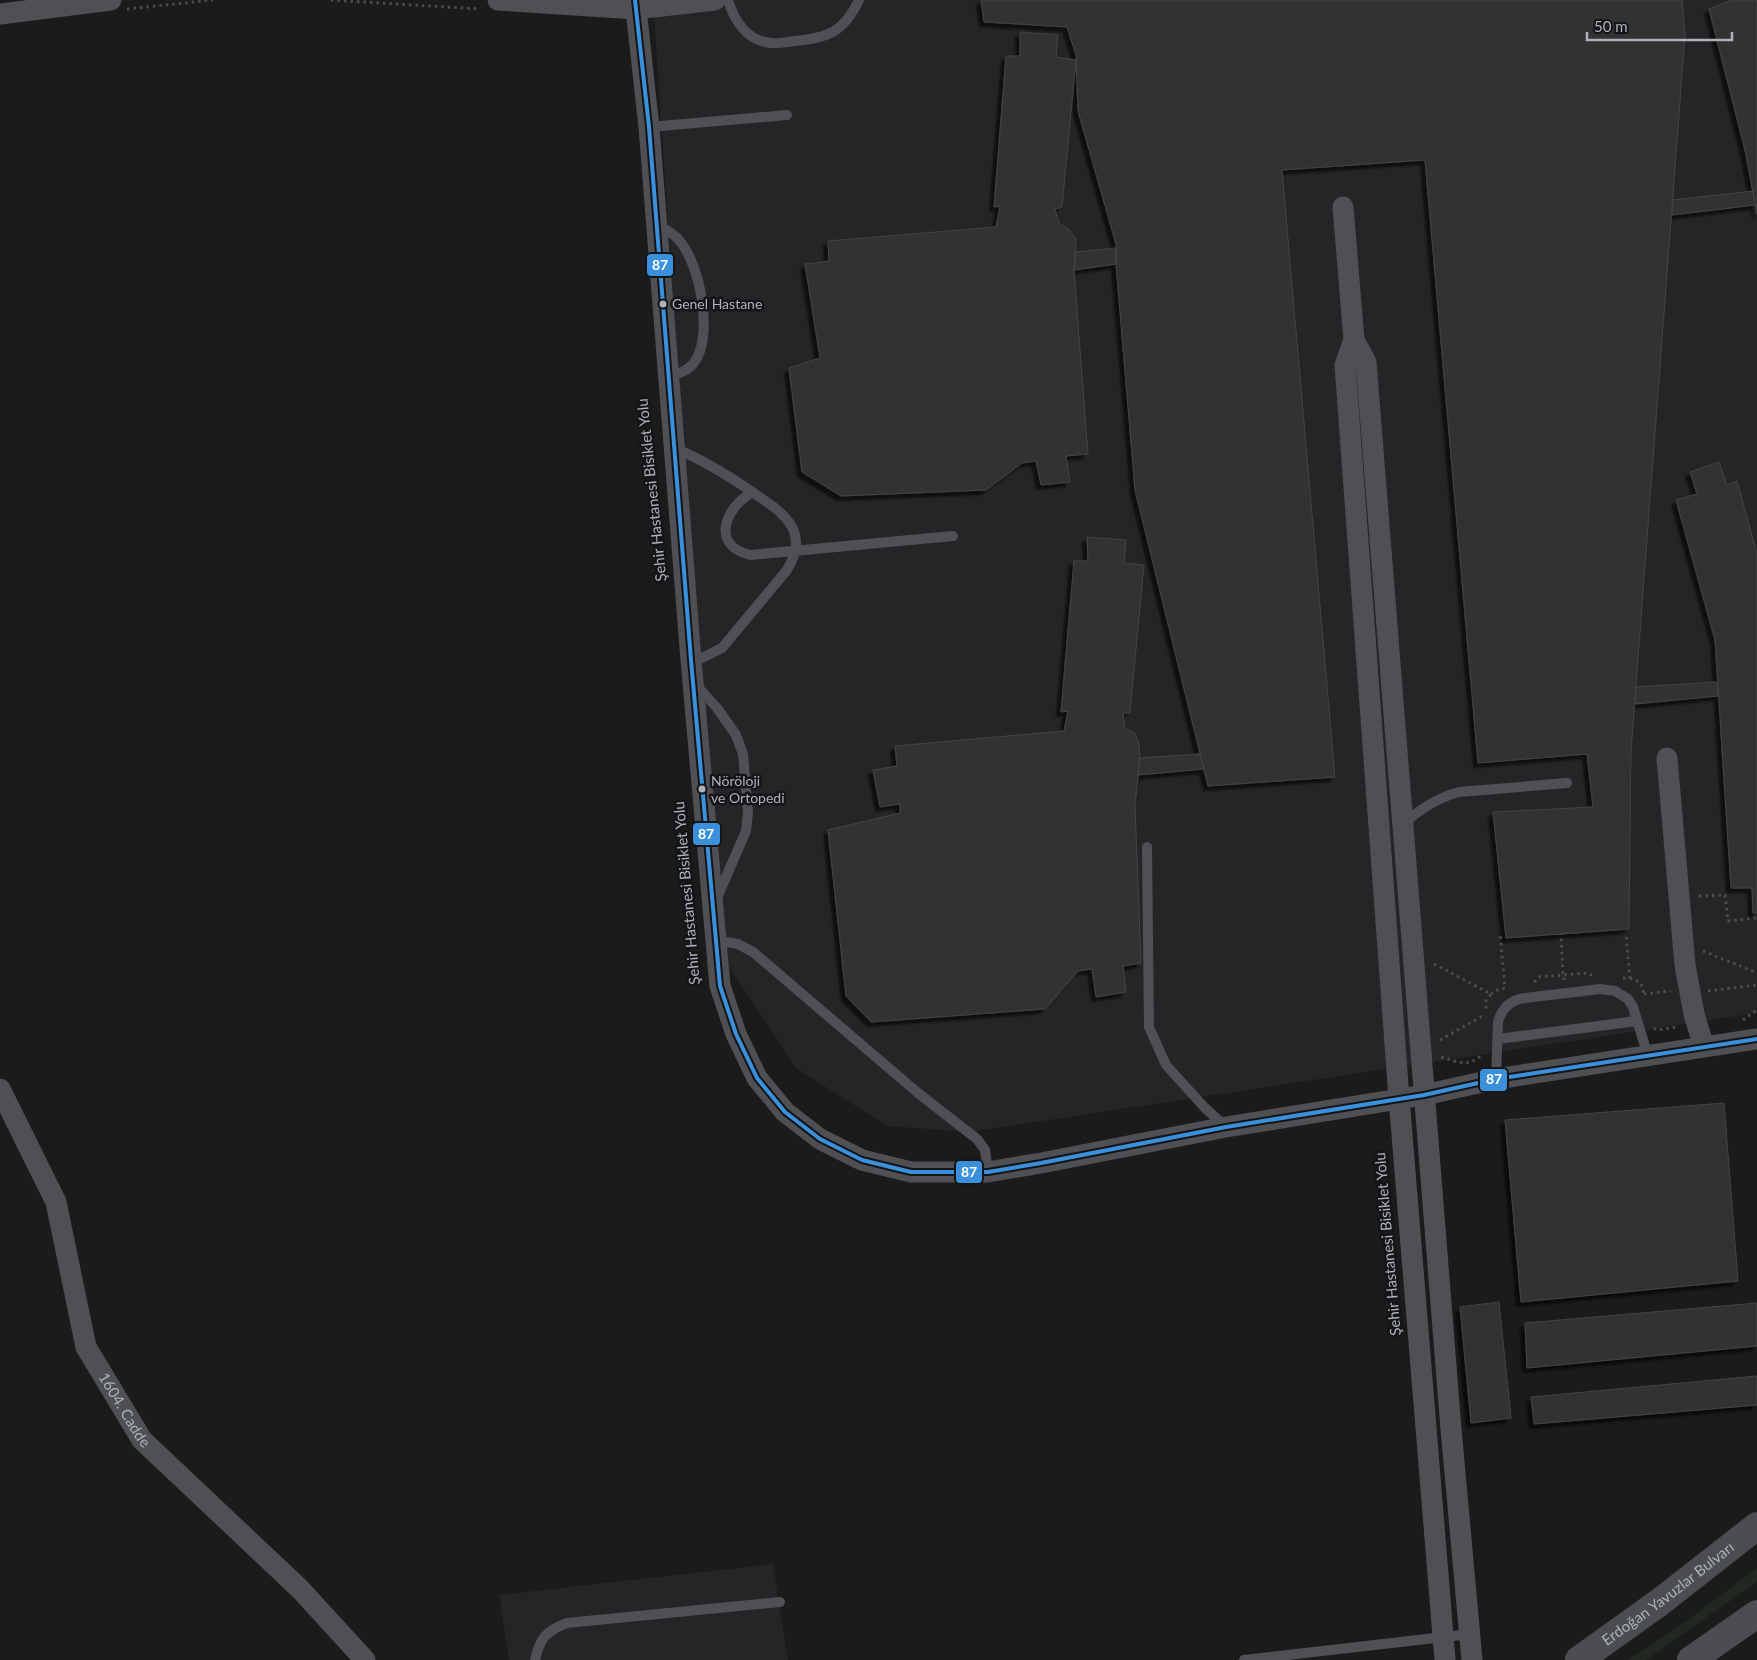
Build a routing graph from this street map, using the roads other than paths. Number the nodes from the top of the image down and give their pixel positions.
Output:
1 (111, 0) edge
2 (715, 0) edge
3 (728, 0) edge
4 (859, 0) edge
5 (490, 4) edge
6 (636, 5) edge
7 (0, 14) edge
8 (787, 115) dead end
9 (649, 127) junction
10 (1343, 207) dead end
11 (656, 224) junction
12 (1354, 340) junction
13 (668, 376) junction
14 (674, 448) junction
15 (752, 492) junction
16 (953, 536) dead end
17 (796, 551) junction
18 (690, 660) junction
19 (693, 682) junction
20 (1667, 758) dead end
21 (1567, 783) dead end
22 (1404, 823) junction
23 (1147, 848) dead end
24 (713, 908) junction
25 (716, 940) junction
26 (1637, 1021) junction
27 (1750, 1033) edge
28 (1498, 1039) junction
29 (1704, 1047) junction
30 (1648, 1056) junction
31 (1496, 1079) junction
32 (0, 1089) edge
33 (1424, 1095) junction
34 (1399, 1098) junction
35 (1226, 1127) junction
36 (988, 1172) junction
37 (1757, 1526) edge
38 (780, 1602) dead end
39 (1757, 1614) edge
40 (1470, 1634) junction
41 (1444, 1637) junction
42 (365, 1660) edge
43 (535, 1660) edge
44 (1244, 1660) edge
45 (1445, 1660) edge
46 (1472, 1660) edge
47 (1579, 1660) edge
48 (1691, 1660) edge

1 - 7 street
2 - 6 street
3 - 4 lane
5 - 6 street
6 - 9 street
8 - 9 lane
9 - 11 street
10 - 12 street
11 - 13 street
11 - 13 lane
12 - 22 street
12 - 34 street
13 - 14 street
14 - 15 lane
14 - 18 street
15 - 17 lane
15 - 17 lane
16 - 17 lane
17 - 18 lane
18 - 19 street
19 - 24 street
19 - 24 lane
20 - 29 street
21 - 22 lane
22 - 33 street
23 - 35 lane
24 - 25 street
25 - 36 lane
25 - 36 street
26 - 28 lane
26 - 28 lane
26 - 30 lane
27 - 29 street
28 - 31 lane
29 - 30 street
30 - 31 street
31 - 33 street
32 - 42 street, 1604. Cadde
33 - 34 street
33 - 40 street
34 - 35 street
34 - 41 street
35 - 36 street
37 - 47 main road, Erdoğan Yavuzlar Bulvarı
38 - 43 lane
39 - 48 main road
40 - 41 lane
40 - 46 street
41 - 44 lane
41 - 45 street

